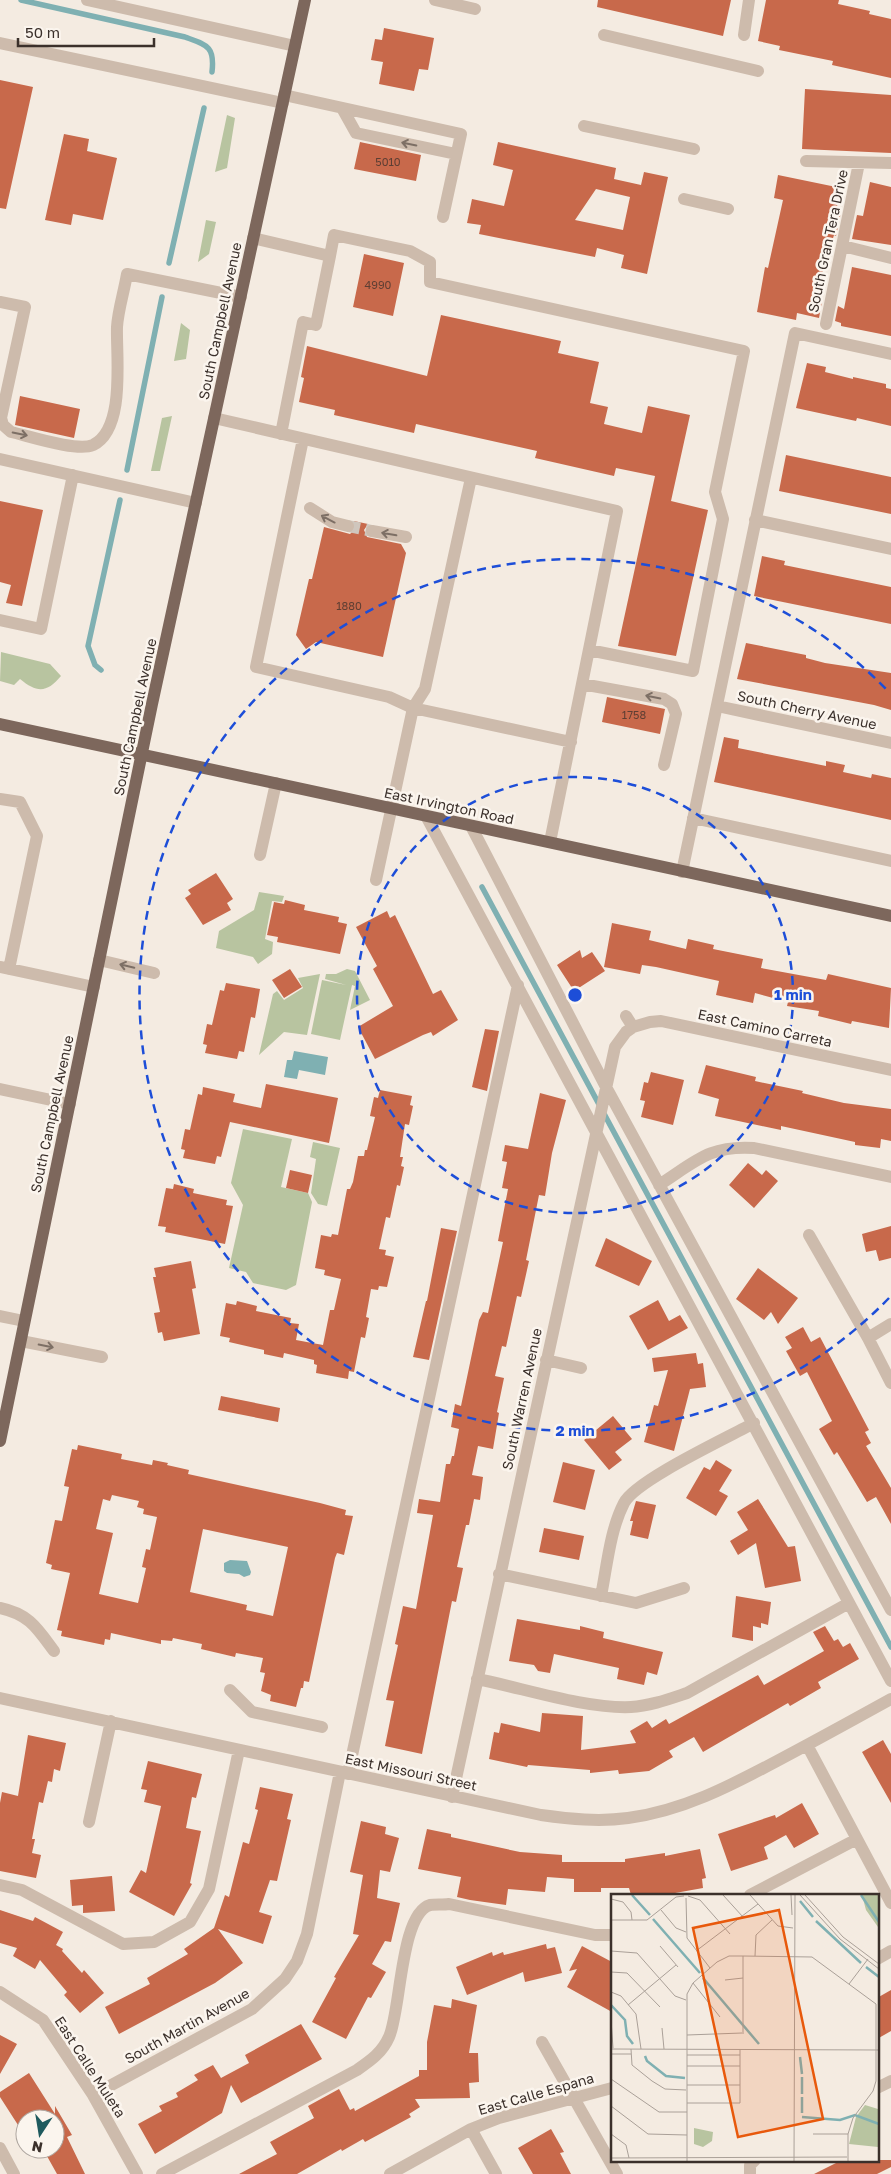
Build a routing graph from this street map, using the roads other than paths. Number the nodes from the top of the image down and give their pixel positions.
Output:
1 (87, 0) edge
2 (305, 0) edge
3 (435, 0) edge
4 (749, 0) edge
5 (475, 9) dead end
6 (604, 35) dead end
7 (744, 35) dead end
8 (0, 43) edge
9 (295, 46) junction
10 (758, 71) dead end
11 (284, 99) junction
12 (342, 108) junction
13 (584, 126) dead end
14 (694, 150) dead end
15 (456, 154) junction
16 (806, 161) dead end
17 (859, 163) junction
18 (891, 163) edge
19 (684, 199) dead end
20 (728, 209) dead end
21 (443, 218) dead end
22 (253, 238) junction
23 (843, 246) junction
24 (330, 256) junction
25 (891, 258) edge
26 (241, 297) junction
27 (0, 302) edge
28 (826, 324) dead end
29 (891, 354) edge
30 (214, 418) junction
31 (281, 434) junction
32 (303, 439) junction
33 (0, 459) edge
34 (73, 475) junction
35 (471, 478) junction
36 (196, 503) junction
37 (310, 508) dead end
38 (755, 520) junction
39 (348, 526) tunnel mouth
40 (372, 531) tunnel mouth
41 (406, 537) dead end
42 (891, 549) edge
43 (0, 620) edge
44 (589, 650) junction
45 (582, 684) junction
46 (717, 706) junction
47 (413, 708) junction
48 (0, 724) edge
49 (570, 742) junction
50 (891, 743) edge
51 (142, 755) junction
52 (664, 765) dead end
53 (276, 783) junction
54 (0, 799) edge
55 (393, 809) junction
56 (426, 816) junction
57 (693, 818) junction
58 (471, 826) junction
59 (550, 842) junction
60 (260, 855) dead end
61 (891, 860) edge
62 (682, 872) junction
63 (376, 880) dead end
64 (891, 916) edge
65 (99, 960) junction
66 (4, 968) edge
67 (154, 973) dead end
68 (518, 985) junction
69 (94, 987) junction
70 (630, 1021) joint
71 (891, 1070) edge
72 (606, 1087) junction
73 (0, 1089) edge
74 (70, 1104) junction
75 (596, 1129) junction
76 (891, 1177) edge
77 (659, 1185) junction
78 (809, 1234) dead end
79 (0, 1316) edge
80 (24, 1321) junction
81 (891, 1324) edge
82 (868, 1338) junction
83 (20, 1341) junction
84 (102, 1357) dead end
85 (546, 1360) junction
86 (581, 1368) dead end
87 (891, 1383) edge
88 (754, 1423) junction
89 (0, 1442) edge
90 (499, 1574) junction
91 (684, 1588) dead end
92 (601, 1596) junction
93 (850, 1603) junction
94 (0, 1608) edge
95 (891, 1610) edge
96 (54, 1651) dead end
97 (477, 1679) junction
98 (891, 1681) edge
99 (230, 1690) dead end
100 (0, 1698) edge
101 (891, 1699) edge
102 (111, 1721) junction
103 (322, 1727) dead end
104 (807, 1745) junction
105 (240, 1750) junction
106 (344, 1773) junction
107 (452, 1797) junction
108 (89, 1822) dead end
109 (857, 1839) junction
110 (0, 1885) edge
111 (752, 1894) edge
112 (891, 1903) edge
113 (611, 1936) edge
114 (891, 1951) edge
115 (878, 1958) edge
116 (0, 1992) edge
117 (542, 2042) dead end
118 (891, 2081) edge
119 (611, 2088) edge
120 (878, 2088) edge
121 (93, 2095) junction
122 (574, 2098) junction
123 (471, 2129) junction
124 (0, 2148) edge
125 (753, 2162) edge
126 (14, 2174) edge
127 (137, 2174) edge
128 (162, 2174) edge
129 (390, 2174) edge
130 (496, 2174) edge
131 (616, 2174) edge
132 (750, 2174) edge

1 - 9 street
2 - 9 main road, South Campbell Avenue
3 - 5 street
4 - 7 street
6 - 10 street
8 - 11 street
9 - 11 main road, South Campbell Avenue
11 - 12 street
11 - 22 main road, South Campbell Avenue
15 -> 12 street
12 - 15 street
13 - 14 street
15 - 21 street
16 - 17 street
17 - 18 street
17 - 23 street, South Gran Tera Drive
19 - 20 street
22 - 24 street
22 - 26 main road, South Campbell Avenue
23 - 25 street
23 - 28 street, South Gran Tera Drive
24 - 31 street
24 - 44 street
27 -> 26 street
26 - 30 main road, South Campbell Avenue
29 - 38 street
30 - 31 street
30 - 36 main road, South Campbell Avenue
31 - 32 street
32 - 35 street
32 - 47 street
33 - 34 street
34 - 36 street
34 - 43 street
35 - 44 street
35 - 47 street
36 - 51 main road, South Campbell Avenue
39 -> 37 street
38 - 42 street
38 - 46 street
41 -> 40 street
44 - 45 street
45 - 49 street
52 -> 45 street
46 - 50 street, South Cherry Avenue
46 - 57 street
47 - 49 street
47 - 55 street
48 - 51 main road, East Irvington Road
49 - 59 street
51 - 53 main road, East Irvington Road
51 - 65 main road, South Campbell Avenue
53 - 55 main road, East Irvington Road
53 - 60 street
54 - 66 street
55 - 56 main road, East Irvington Road
55 - 63 street
56 - 58 main road, East Irvington Road
56 - 68 street
57 - 61 street
57 - 62 street
58 - 59 main road, East Irvington Road
58 - 72 street
59 - 62 main road, East Irvington Road
62 - 64 main road, East Irvington Road
67 -> 65 street
65 - 69 main road, South Campbell Avenue
66 - 69 street
68 - 75 street
68 - 106 street, South Martin Avenue
69 - 74 main road, South Campbell Avenue
70 - 71 street, East Camino Carreta
70 - 72 street, South Warren Avenue
72 - 75 street, South Warren Avenue
72 - 77 street
73 - 74 street
74 - 80 main road, South Campbell Avenue
75 - 85 street, South Warren Avenue
75 - 88 street
76 - 77 street
77 - 95 street
78 - 82 street
79 - 80 street
80 - 83 main road, South Campbell Avenue
81 - 82 street
82 - 87 street
83 -> 84 street
83 - 89 main road, South Campbell Avenue
85 - 86 street
85 - 90 street, South Warren Avenue
88 - 92 street
88 - 93 street
90 - 92 street
90 - 97 street, South Warren Avenue
91 - 92 street
93 - 97 street
93 - 98 street
94 - 96 street
97 - 107 street, South Warren Avenue
99 - 103 street
100 - 102 street, East Missouri Street
101 - 104 street
102 - 105 street, East Missouri Street
102 - 108 street
104 - 107 street, East Missouri Street
104 - 109 street
105 - 106 street, East Missouri Street
105 - 110 street
106 - 107 street, East Missouri Street
106 - 121 street, South Martin Avenue
109 - 111 street
109 - 112 street
113 - 128 street
114 - 115 street
116 - 121 street, East Calle Muleta
117 - 122 street
118 - 120 street
119 - 122 street, East Calle Espana
121 - 127 street, East Calle Muleta
122 - 123 street, East Calle Espana
122 - 131 street
123 - 129 street, East Calle Espana
123 - 130 street
124 - 126 street
125 - 132 street

